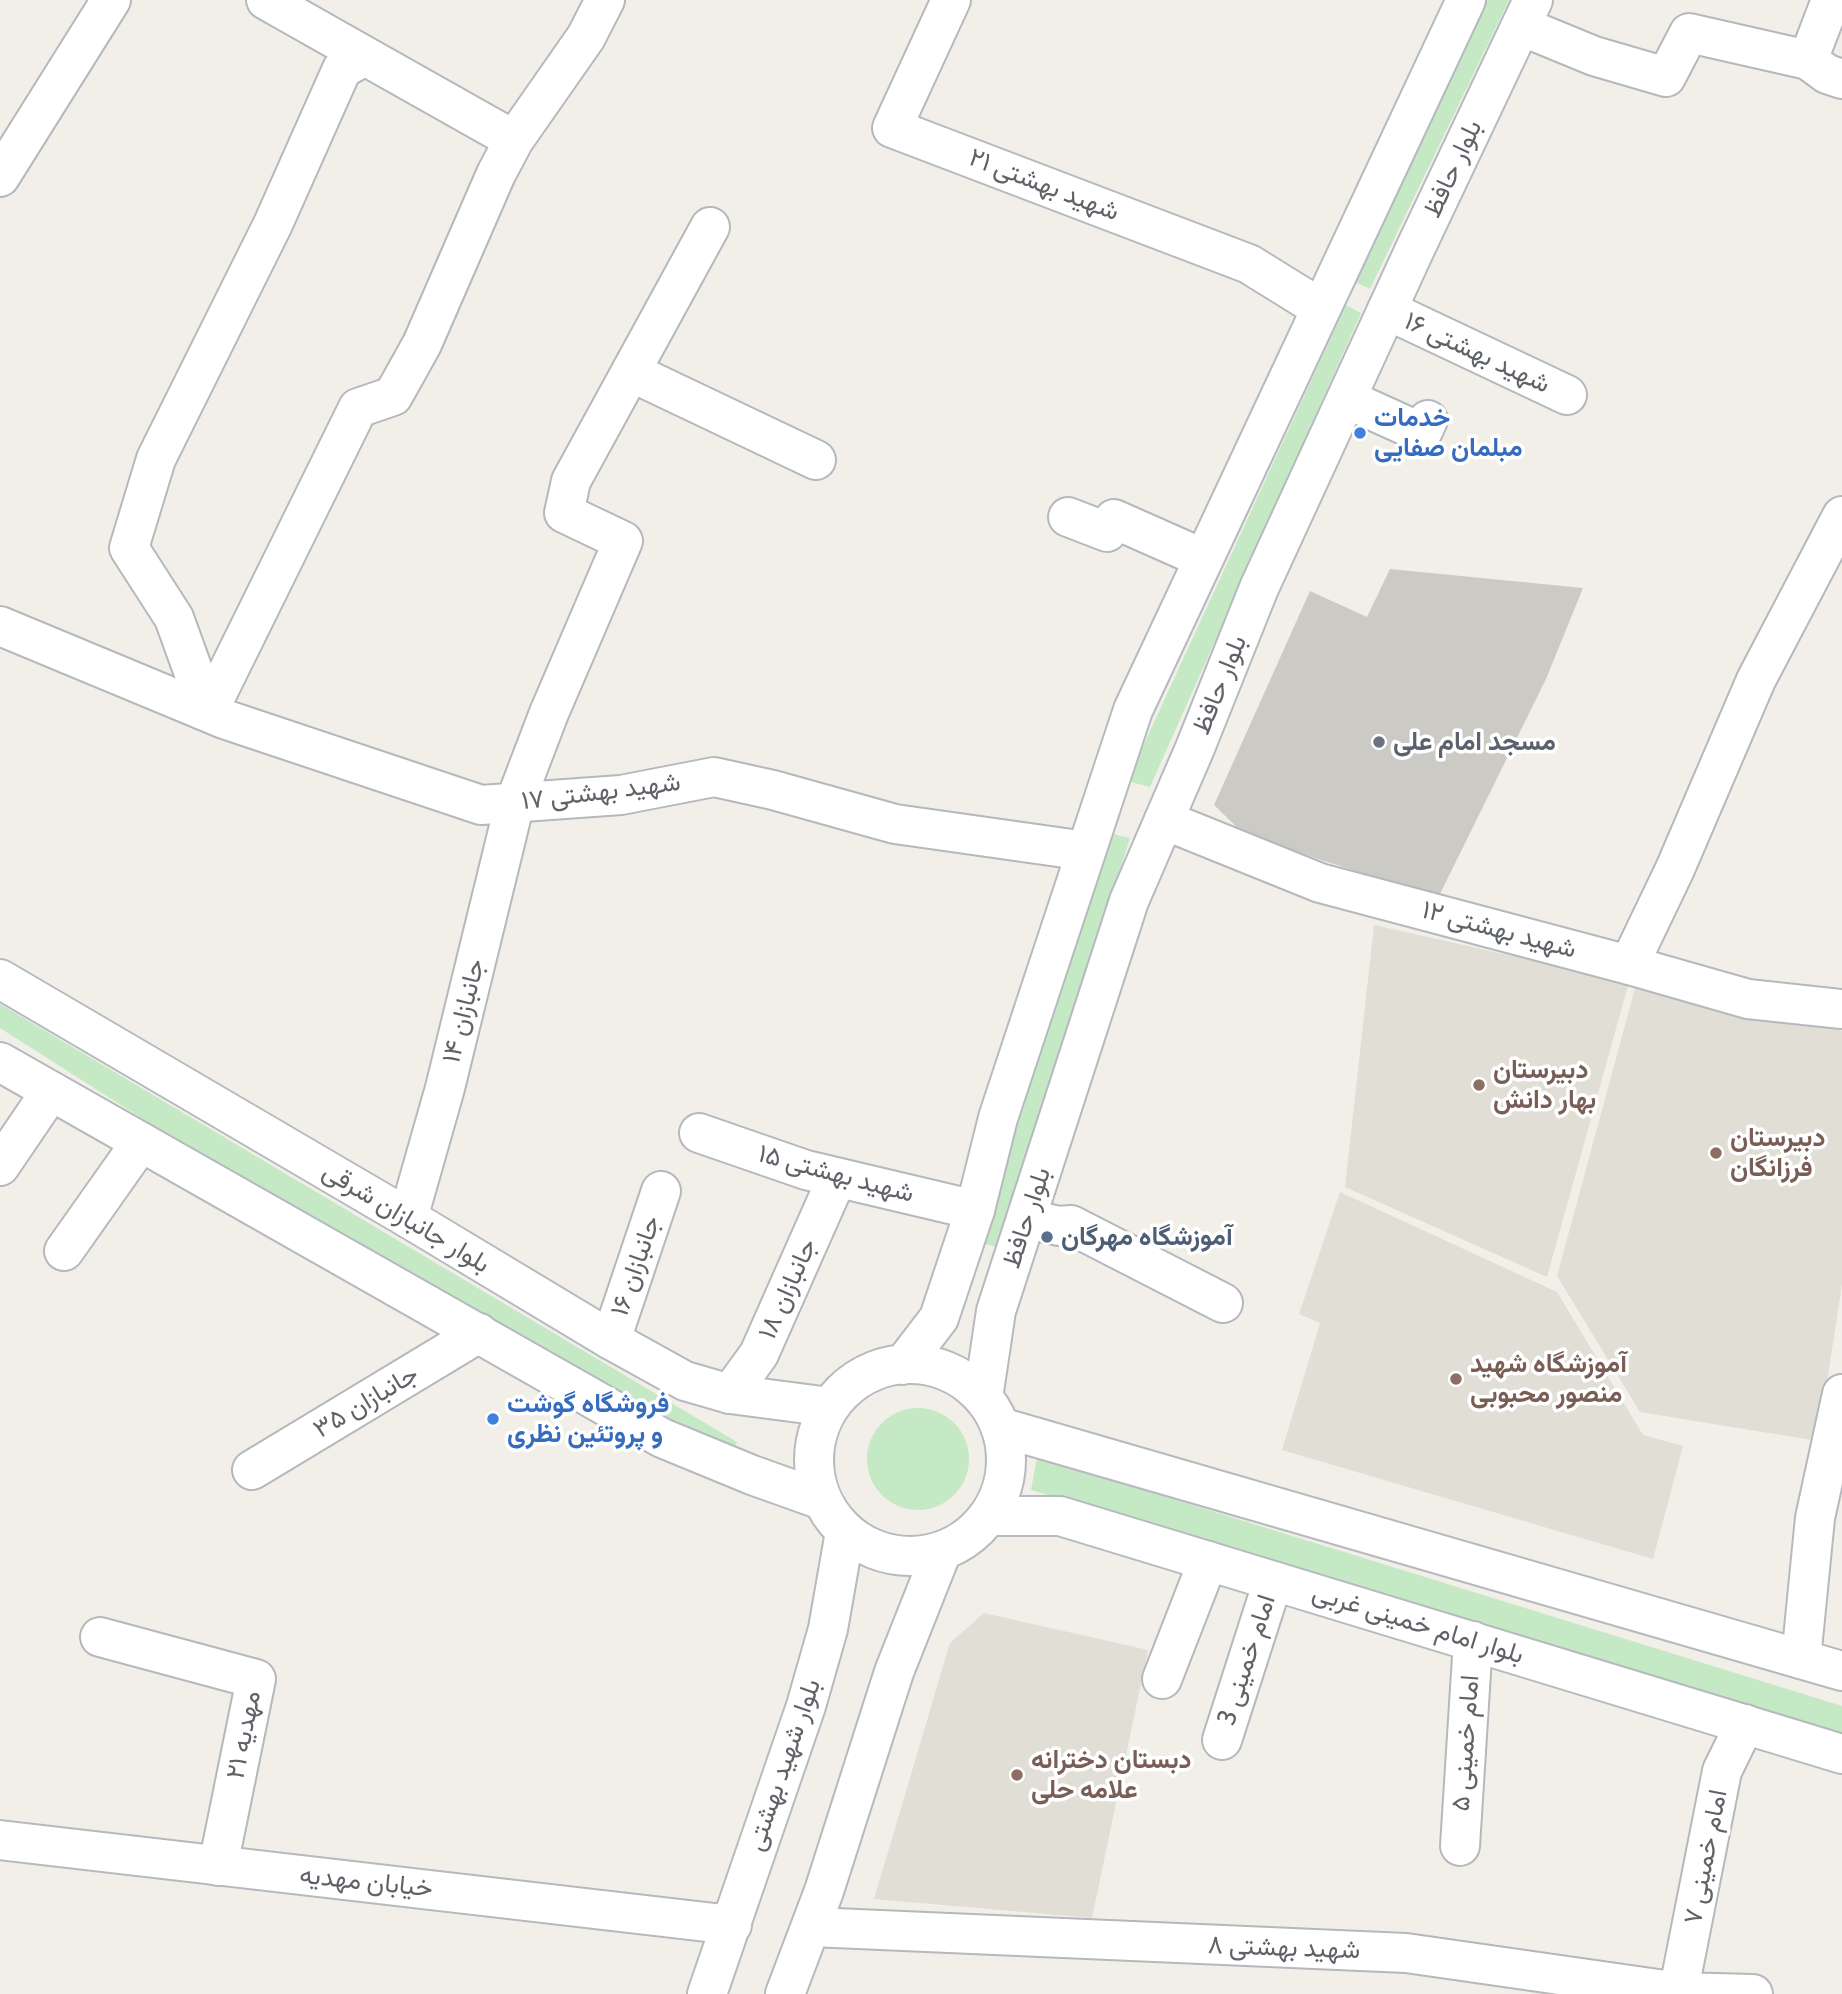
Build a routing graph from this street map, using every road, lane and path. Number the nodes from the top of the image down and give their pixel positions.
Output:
1 (111, 0) edge
2 (265, 0) edge
3 (605, 0) edge
4 (951, 0) edge
5 (1466, 0) edge
6 (1831, 0) edge
7 (1527, 13) edge
8 (365, 56) junction
9 (1808, 60) junction
10 (1842, 79) edge
11 (514, 140) junction
12 (0, 177) edge
13 (710, 227) dead end
14 (1320, 308) junction
15 (1387, 310) junction
16 (631, 372) junction
17 (1567, 396) dead end
18 (1347, 399) junction
19 (1428, 420) dead end
20 (816, 460) dead end
21 (1842, 516) edge
22 (1068, 517) dead end
23 (1202, 558) junction
24 (0, 626) edge
25 (208, 712) junction
26 (515, 803) junction
27 (1164, 820) junction
28 (1086, 851) junction
29 (1629, 965) junction
30 (0, 979) edge
31 (1842, 1009) edge
32 (0, 1062) edge
33 (51, 1091) junction
34 (699, 1133) dead end
35 (141, 1142) junction
36 (0, 1166) edge
37 (837, 1178) junction
38 (661, 1192) dead end
39 (975, 1210) junction
40 (408, 1218) junction
41 (1028, 1219) junction
42 (64, 1251) dead end
43 (1223, 1303) dead end
44 (479, 1334) junction
45 (611, 1340) junction
46 (903, 1365) junction
47 (730, 1394) junction
48 (1842, 1395) edge
49 (830, 1407) junction
50 (992, 1413) junction
51 (253, 1471) dead end
52 (822, 1500) junction
53 (990, 1516) junction
54 (845, 1532) junction
55 (942, 1552) junction
56 (1208, 1561) junction
57 (1273, 1581) junction
58 (100, 1637) dead end
59 (1473, 1641) junction
60 (1801, 1659) junction
61 (1842, 1671) edge
62 (1162, 1679) dead end
63 (1745, 1724) junction
64 (1222, 1740) dead end
65 (1842, 1754) edge
66 (0, 1840) edge
67 (1460, 1846) dead end
68 (218, 1866) junction
69 (732, 1924) junction
70 (812, 1927) junction
71 (1678, 1993) edge
72 (707, 1994) edge
73 (785, 1994) edge
74 (1753, 1994) edge

1 - 12 street
2 - 8 street
3 - 11 street
4 - 14 street, شهید بهشتی ۲۱
5 - 14 street, بلوار حافظ
6 - 9 street
7 - 9 street
7 - 15 street, بلوار حافظ
8 - 11 street
8 - 25 street
9 - 10 street
11 - 25 street
13 - 16 street
14 - 23 street, بلوار حافظ
15 - 17 street, شهید بهشتی ۱۶
15 - 18 street, بلوار حافظ
16 - 20 street
16 - 26 street, جانبازان ۱۴
18 - 19 street
18 - 27 street, بلوار حافظ
21 - 29 street
22 - 23 street
23 - 28 street, بلوار حافظ
24 - 25 street, شهید بهشتی ۱۷
25 - 26 street, شهید بهشتی ۱۷
26 - 28 street, شهید بهشتی ۱۷
26 - 40 street, جانبازان ۱۴
27 - 29 street, شهید بهشتی ۱۲
27 - 41 street, بلوار حافظ
28 - 39 street, بلوار حافظ
29 - 31 street, شهید بهشتی ۱۲
30 - 40 street, بلوار جانبازان شرقی
32 - 33 street
33 - 35 street
33 - 36 street
34 - 37 street, شهید بهشتی ۱۵
35 - 42 street
35 - 44 street
37 - 39 street, شهید بهشتی ۱۵
37 - 47 street, جانبازان ۱۸
38 - 45 street, جانبازان ۱۶
39 - 46 street, بلوار حافظ
40 - 45 street, بلوار جانبازان شرقی
41 - 43 street
41 - 50 street, بلوار حافظ
44 - 51 street, جانبازان ۳۵
44 - 52 street
45 - 47 street, بلوار جانبازان شرقی
46 - 49 street
46 - 50 street
47 - 49 street, بلوار جانبازان شرقی
48 - 60 street
49 - 52 street
50 - 53 street
50 - 60 street
52 - 54 street
53 - 55 street
53 - 56 street, بلوار امام خمینی غربی
54 - 55 street
54 - 69 street, بلوار شهید بهشتی
55 - 70 street
56 - 57 street, بلوار امام خمینی غربی
56 - 62 street
57 - 59 street, بلوار امام خمینی غربی
57 - 64 street, امام خمینی 3
58 - 68 street, مهدیه ۲۱
59 - 63 street, بلوار امام خمینی غربی
59 - 67 street, امام خمینی ۵
60 - 61 street
63 - 65 street, بلوار امام خمینی غربی
63 - 71 street, امام خمینی ۷
66 - 68 street, خیابان مهدیه
68 - 69 street, خیابان مهدیه
69 - 72 street, بلوار شهید بهشتی
70 - 71 street, شهید بهشتی ۸
70 - 73 street
71 - 74 street, شهید بهشتی ۸

